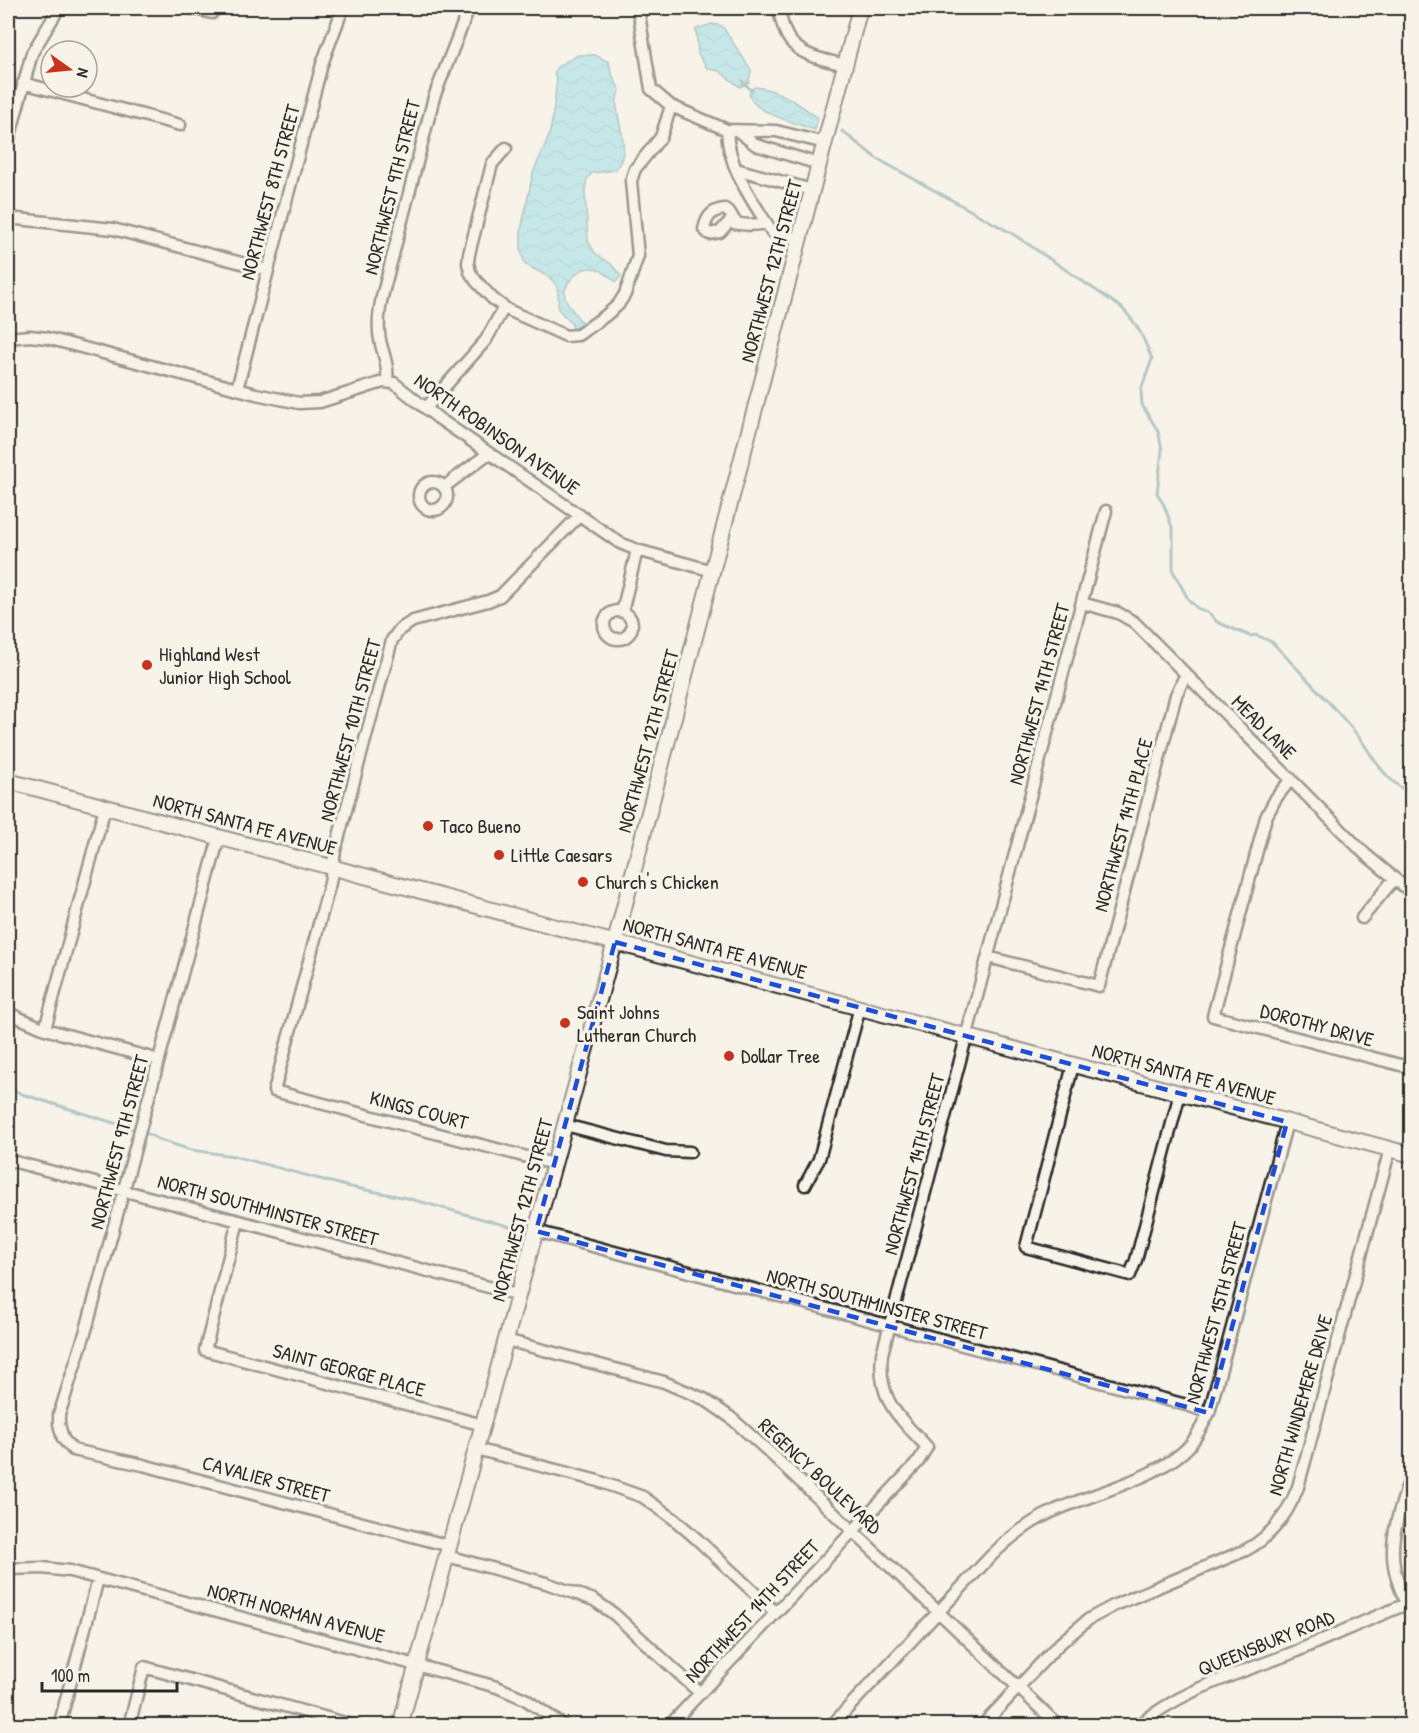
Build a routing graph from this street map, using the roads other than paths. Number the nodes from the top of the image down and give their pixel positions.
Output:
1 (59, 8) edge
2 (191, 8) edge
3 (343, 8) edge
4 (469, 8) edge
5 (638, 8) edge
6 (778, 8) edge
7 (860, 8) edge
8 (212, 13) dead end
9 (846, 62) junction
10 (23, 83) junction
11 (671, 106) junction
12 (180, 125) dead end
13 (732, 130) junction
14 (8, 143) edge
15 (825, 143) junction
16 (507, 148) dead end
17 (819, 164) junction
18 (736, 169) junction
19 (812, 190) junction
20 (8, 218) edge
21 (766, 222) junction
22 (736, 223) dead end
23 (800, 239) junction
24 (268, 270) junction
25 (504, 307) junction
26 (8, 338) edge
27 (387, 381) junction
28 (237, 388) junction
29 (426, 408) junction
30 (489, 453) junction
31 (444, 487) dead end
32 (1106, 511) dead end
33 (580, 515) junction
34 (637, 550) junction
35 (713, 571) junction
36 (1082, 603) junction
37 (622, 612) dead end
38 (1186, 674) junction
39 (1291, 779) junction
40 (8, 781) edge
41 (105, 807) junction
42 (219, 837) junction
43 (332, 867) junction
44 (1394, 879) junction
45 (1412, 893) edge
46 (1362, 918) dead end
47 (615, 942) junction
48 (988, 957) junction
49 (860, 1007) junction
50 (8, 1013) edge
51 (45, 1029) junction
52 (966, 1035) junction
53 (159, 1060) junction
54 (1074, 1065) junction
55 (1412, 1068) edge
56 (274, 1091) joint
57 (1180, 1094) junction
58 (1287, 1122) junction
59 (565, 1125) junction
60 (1390, 1149) junction
61 (690, 1152) dead end
62 (1412, 1155) edge
63 (8, 1163) edge
64 (554, 1164) junction
65 (805, 1185) dead end
66 (124, 1190) junction
67 (238, 1221) junction
68 (536, 1232) junction
69 (519, 1295) junction
70 (890, 1326) junction
71 (506, 1340) junction
72 (1209, 1413) junction
73 (483, 1425) junction
74 (476, 1449) junction
75 (73, 1450) joint
76 (1412, 1472) edge
77 (852, 1530) junction
78 (448, 1551) junction
79 (8, 1569) edge
80 (99, 1579) junction
81 (1409, 1603) edge
82 (939, 1611) junction
83 (775, 1612) junction
84 (417, 1665) junction
85 (1018, 1687) junction
86 (700, 1693) junction
87 (1412, 1724) edge
88 (59, 1725) edge
89 (129, 1725) edge
90 (356, 1725) edge
91 (400, 1725) edge
92 (564, 1725) edge
93 (669, 1725) edge
94 (831, 1725) edge
95 (982, 1725) edge
96 (1059, 1725) edge
97 (1138, 1725) edge
98 (1406, 1725) edge

1 - 10 street
2 - 8 street
3 - 24 street, NORTHWEST 8TH STREET
4 - 27 street, NORTHWEST 9TH STREET
5 - 11 street
6 - 9 street
7 - 9 main road, NORTHWEST 12TH STREET
9 - 15 main road, NORTHWEST 12TH STREET
10 - 12 street
10 - 14 street
11 - 13 street
11 - 25 street
13 - 15 street
13 - 17 street
13 - 18 street
15 - 17 main road, NORTHWEST 12TH STREET
16 - 25 street
17 - 19 main road, NORTHWEST 12TH STREET
18 - 19 street
18 - 21 street
19 - 23 main road, NORTHWEST 12TH STREET
20 - 24 street
21 - 22 street
21 - 23 street
23 - 35 main road, NORTHWEST 12TH STREET
24 - 28 street, NORTHWEST 8TH STREET
25 - 29 street
26 - 28 street, NORTH ROBINSON AVENUE
27 - 28 street, NORTH ROBINSON AVENUE
27 - 29 street, NORTH ROBINSON AVENUE
29 - 30 street, NORTH ROBINSON AVENUE
30 - 31 street
30 - 33 street, NORTH ROBINSON AVENUE
32 - 36 street, NORTHWEST 14TH STREET
33 - 34 street, NORTH ROBINSON AVENUE
33 - 43 street, NORTHWEST 10TH STREET
34 - 35 street, NORTH ROBINSON AVENUE
34 - 37 street
35 - 47 main road, NORTHWEST 12TH STREET
36 - 38 street, MEAD LANE
36 - 48 street, NORTHWEST 14TH STREET
38 - 39 street, MEAD LANE
38 - 48 street, NORTHWEST 14TH PLACE
39 - 44 street, MEAD LANE
39 - 55 street, DOROTHY DRIVE
40 - 41 main road, NORTH SANTA FE AVENUE
41 - 42 main road, NORTH SANTA FE AVENUE
41 - 51 street
42 - 43 main road, NORTH SANTA FE AVENUE
42 - 53 street, NORTHWEST 9TH STREET
43 - 47 main road, NORTH SANTA FE AVENUE
43 - 56 street, NORTHWEST 10TH STREET
44 - 45 street, MEAD LANE
44 - 46 street
47 - 49 main road, NORTH SANTA FE AVENUE
47 - 59 main road, NORTHWEST 12TH STREET
48 - 52 street, NORTHWEST 14TH STREET
49 - 52 main road, NORTH SANTA FE AVENUE
49 - 65 street
50 - 51 street
51 - 53 street
52 - 54 main road, NORTH SANTA FE AVENUE
52 - 70 street, NORTHWEST 14TH STREET
53 - 66 street, NORTHWEST 9TH STREET
54 - 57 main road, NORTH SANTA FE AVENUE
54 - 57 street
56 - 64 street, KINGS COURT
57 - 58 main road, NORTH SANTA FE AVENUE
58 - 60 main road, NORTH SANTA FE AVENUE
58 - 72 street, NORTHWEST 15TH STREET
59 - 61 street
59 - 64 main road, NORTHWEST 12TH STREET
60 - 62 main road, NORTH SANTA FE AVENUE
60 - 85 street, NORTH WINDEMERE DRIVE
63 - 66 street, NORTH SOUTHMINSTER STREET
64 - 68 main road, NORTHWEST 12TH STREET
66 - 67 street, NORTH SOUTHMINSTER STREET
66 - 75 street, NORTHWEST 9TH STREET
67 - 69 street, NORTH SOUTHMINSTER STREET
67 - 73 street, SAINT GEORGE PLACE
68 - 69 main road, NORTHWEST 12TH STREET
68 - 70 street, NORTH SOUTHMINSTER STREET
69 - 71 main road, NORTHWEST 12TH STREET
70 - 72 street, NORTH SOUTHMINSTER STREET
70 - 77 street, NORTHWEST 14TH STREET
71 - 73 main road, NORTHWEST 12TH STREET
71 - 77 street, REGENCY BOULEVARD
72 - 82 street, NORTHWEST 15TH STREET
73 - 74 main road, NORTHWEST 12TH STREET
74 - 78 main road, NORTHWEST 12TH STREET
74 - 83 street
75 - 78 street, CAVALIER STREET
76 - 81 street
77 - 82 street, REGENCY BOULEVARD
77 - 83 street, NORTHWEST 14TH STREET
78 - 84 main road, NORTHWEST 12TH STREET
78 - 86 street, CAVALIER STREET
79 - 80 street, NORTH NORMAN AVENUE
80 - 84 street, NORTH NORMAN AVENUE
80 - 88 street
81 - 97 street, QUEENSBURY ROAD
82 - 85 street, REGENCY BOULEVARD
82 - 94 street, NORTHWEST 15TH STREET
83 - 86 street, NORTHWEST 14TH STREET
84 - 91 main road, NORTHWEST 12TH STREET
84 - 92 street, NORTH NORMAN AVENUE
85 - 95 street, NORTH WINDEMERE DRIVE
85 - 96 street, REGENCY BOULEVARD
86 - 93 street, NORTHWEST 14TH STREET
87 - 98 street
89 - 90 street

